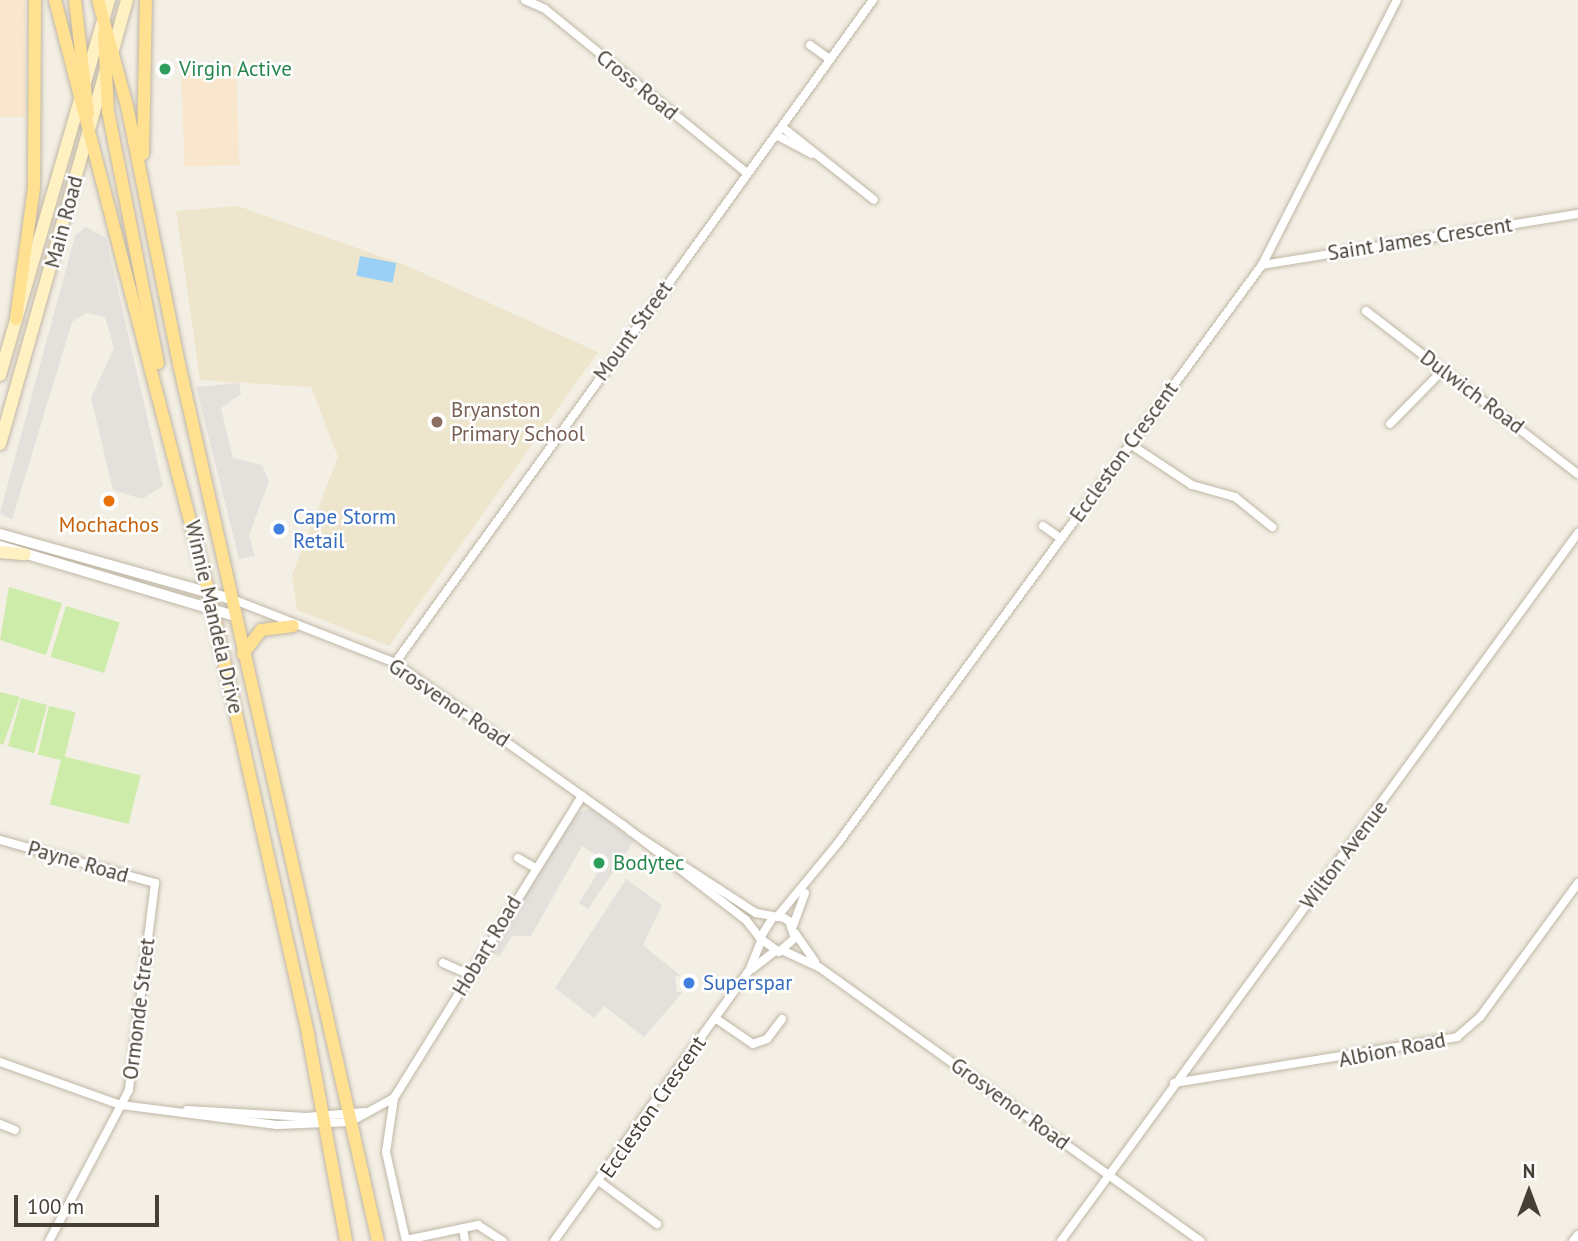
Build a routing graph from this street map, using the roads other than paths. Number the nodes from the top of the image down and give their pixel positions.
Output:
1 (35, 0) edge
2 (55, 0) edge
3 (75, 0) edge
4 (98, 0) edge
5 (109, 0) edge
6 (127, 0) edge
7 (146, 0) edge
8 (525, 0) edge
9 (873, 0) edge
10 (1397, 0) edge
11 (104, 19) junction
12 (810, 45) dead end
13 (113, 48) junction
14 (830, 59) junction
15 (88, 74) junction
16 (104, 76) junction
17 (80, 102) junction
18 (782, 127) junction
19 (89, 131) junction
20 (776, 135) junction
21 (811, 154) junction
22 (747, 173) junction
23 (145, 184) junction
24 (874, 200) dead end
25 (1578, 214) edge
26 (1262, 265) junction
27 (1366, 311) dead end
28 (16, 319) junction
29 (1443, 370) junction
30 (0, 375) edge
31 (1390, 424) dead end
32 (168, 428) junction
33 (0, 444) edge
34 (1130, 444) junction
35 (1578, 474) edge
36 (1043, 526) dead end
37 (1272, 527) dead end
38 (1578, 533) edge
39 (0, 534) edge
40 (1060, 538) junction
41 (0, 546) edge
42 (0, 552) edge
43 (25, 554) junction
44 (209, 594) junction
45 (232, 599) junction
46 (250, 610) junction
47 (213, 612) junction
48 (235, 616) junction
49 (293, 626) junction
50 (243, 654) junction
51 (395, 663) junction
52 (582, 796) junction
53 (630, 831) junction
54 (0, 839) edge
55 (518, 858) dead end
56 (535, 868) junction
57 (810, 881) junction
58 (155, 883) joint
59 (1578, 883) edge
60 (775, 917) junction
61 (794, 928) junction
62 (760, 940) junction
63 (779, 952) junction
64 (443, 963) dead end
65 (819, 967) junction
66 (749, 971) junction
67 (470, 975) junction
68 (715, 1018) junction
69 (782, 1019) dead end
70 (0, 1062) edge
71 (1174, 1083) junction
72 (394, 1098) junction
73 (121, 1105) junction
74 (349, 1117) junction
75 (324, 1121) junction
76 (0, 1124) edge
77 (15, 1130) dead end
78 (1108, 1174) junction
79 (600, 1182) junction
80 (657, 1224) dead end
81 (463, 1228) junction
82 (1578, 1235) edge
83 (406, 1240) edge
84 (49, 1241) edge
85 (346, 1241) edge
86 (378, 1241) edge
87 (465, 1241) edge
88 (503, 1241) edge
89 (554, 1241) edge
90 (1061, 1241) edge
91 (1200, 1241) edge
92 (1573, 1241) edge

1 - 28 main road
2 - 17 main road, Winnie Mandela Drive
3 - 15 main road
4 - 11 main road, Winnie Mandela Drive
5 - 11 main road, Main Road
6 - 13 main road, Main Road
7 - 23 main road
8 - 22 street, Cross Road
9 - 14 street, Mount Street
10 - 26 street, Eccleston Crescent
11 - 13 main road, Winnie Mandela Drive
11 - 15 main road, Main Road
11 - 16 main road
12 - 14 street
13 - 16 main road, Main Road
13 - 23 main road, Winnie Mandela Drive
14 - 18 street, Mount Street
15 - 17 main road, Main Road
15 - 19 main road
16 - 19 main road, Main Road
16 - 32 main road
17 - 19 main road, Winnie Mandela Drive
17 - 28 main road, Main Road
18 - 20 street, Mount Street
18 - 21 street
19 - 32 main road, Winnie Mandela Drive
19 - 33 main road, Main Road
20 - 21 street
20 - 22 street, Mount Street
21 - 24 street
22 - 51 street, Mount Street
23 - 45 main road, Winnie Mandela Drive
25 - 26 street, Saint James Crescent
26 - 34 street, Eccleston Crescent
27 - 29 street, Dulwich Road
28 - 30 main road, Main Road
29 - 31 street
29 - 35 street, Dulwich Road
32 - 44 main road, Winnie Mandela Drive
34 - 37 street
34 - 40 street, Eccleston Crescent
36 - 40 street
38 - 71 street, Wilton Avenue
39 - 44 street, Grosvenor Road
40 - 57 street, Eccleston Crescent
41 - 43 street
42 - 43 main road
43 - 47 street
44 - 45 street, Grosvenor Road
44 - 47 main road, Winnie Mandela Drive
45 - 46 street, Grosvenor Road
45 - 48 main road, Winnie Mandela Drive
46 - 48 street
46 - 49 street, Grosvenor Road
47 - 48 street
47 - 75 main road, Winnie Mandela Drive
48 - 50 main road, Winnie Mandela Drive
49 - 50 main road
49 - 51 street, Grosvenor Road
50 - 74 main road, Winnie Mandela Drive
51 - 52 street, Grosvenor Road
52 - 53 street, Grosvenor Road
52 - 56 street, Hobart Road
53 - 60 street, Grosvenor Road
53 - 62 street, Grosvenor Road
54 - 58 street, Payne Road
55 - 56 street
56 - 67 street, Hobart Road
57 - 60 street, Eccleston Crescent
57 - 61 street, Eccleston Crescent
58 - 73 street, Ormonde Street
59 - 71 street, Albion Road
60 - 61 street, Grosvenor Road
60 - 62 street, Eccleston Crescent
61 - 63 street, Eccleston Crescent
61 - 65 street, Grosvenor Road
62 - 63 street, Grosvenor Road
62 - 66 street, Eccleston Crescent
63 - 65 street, Grosvenor Road
63 - 66 street, Eccleston Crescent
64 - 67 street
65 - 78 street, Grosvenor Road
66 - 68 street, Eccleston Crescent
67 - 72 street, Hobart Road
68 - 69 street
68 - 79 street, Eccleston Crescent
70 - 73 street
71 - 78 street, Wilton Avenue
72 - 74 street
72 - 83 street, Hobart Road
73 - 75 street
73 - 84 street, Ormonde Street
74 - 75 street
74 - 86 main road, Winnie Mandela Drive
75 - 85 main road, Winnie Mandela Drive
76 - 77 street
78 - 90 street, Wilton Avenue
78 - 91 street, Grosvenor Road
79 - 80 street
79 - 89 street, Eccleston Crescent
81 - 83 street
81 - 87 street
81 - 88 street
82 - 92 street

